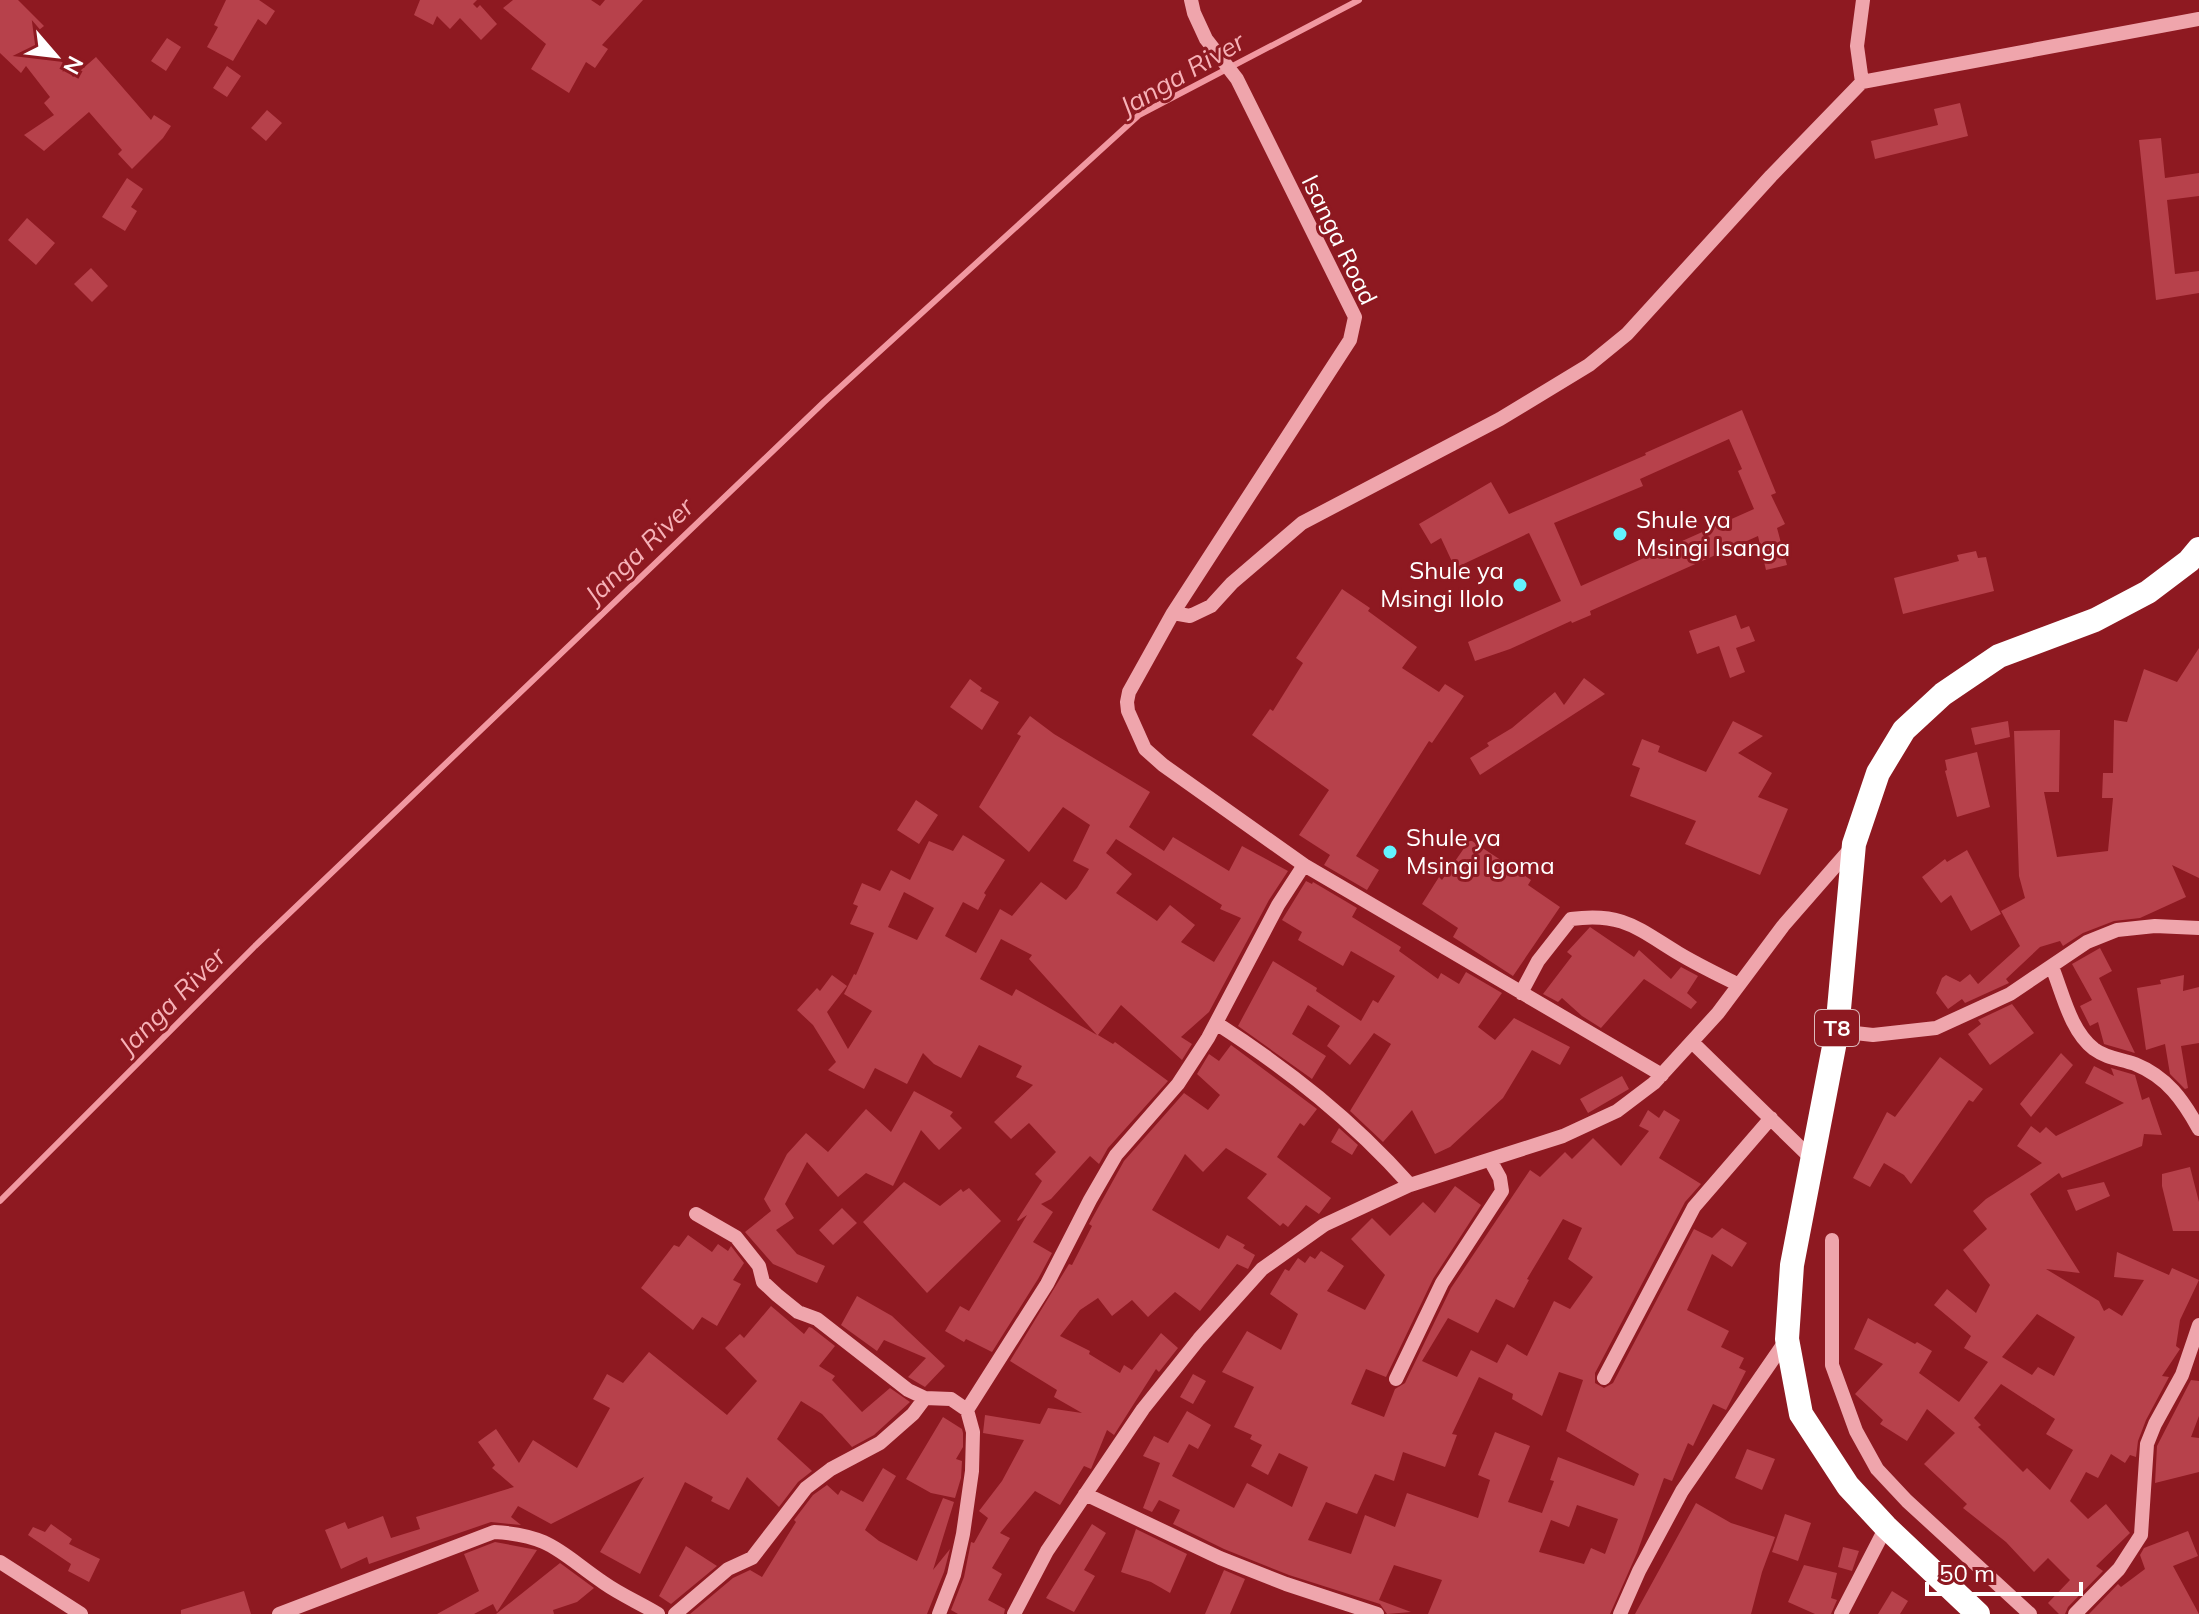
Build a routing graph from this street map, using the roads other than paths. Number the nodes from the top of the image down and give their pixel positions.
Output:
1 (1191, 0) edge
2 (1863, 0) edge
3 (2199, 19) edge
4 (1862, 82) junction
5 (2199, 549) edge
6 (1173, 613) junction
7 (1854, 844) junction
8 (1304, 865) junction
9 (2199, 928) edge
10 (2052, 967) junction
11 (1739, 985) junction
12 (1521, 993) junction
13 (1216, 1023) junction
14 (1837, 1031) junction
15 (1692, 1042) junction
16 (1662, 1075) junction
17 (1771, 1118) junction
18 (2199, 1129) edge
19 (1812, 1159) junction
20 (1490, 1160) junction
21 (1410, 1185) junction
22 (696, 1214) dead end
23 (1832, 1240) dead end
24 (2199, 1325) edge
25 (1787, 1339) junction
26 (1604, 1378) dead end
27 (1396, 1379) dead end
28 (925, 1398) junction
29 (967, 1410) junction
30 (1085, 1494) junction
31 (1886, 1527) junction
32 (0, 1562) edge
33 (81, 1614) edge
34 (279, 1614) edge
35 (658, 1614) edge
36 (675, 1614) edge
37 (939, 1614) edge
38 (1014, 1614) edge
39 (1377, 1614) edge
40 (1620, 1614) edge
41 (1841, 1614) edge
42 (1978, 1614) edge
43 (2030, 1614) edge
44 (2075, 1614) edge

1 - 6 street, Isanga Road
2 - 4 street
3 - 4 street
4 - 6 street
5 - 7 highway, T8
6 - 8 street, Isanga Road
7 - 11 street
7 - 14 highway, T8
8 - 12 street, Isanga Road
8 - 13 street
9 - 10 street
10 - 14 street
10 - 18 street
11 - 12 street
11 - 15 street
12 - 16 street, Isanga Road
13 - 21 street
13 - 29 street
14 - 19 highway, T8
15 - 16 street
15 - 17 street
16 - 20 street
17 - 19 street
17 - 26 street
19 - 25 highway, T8
20 - 21 street
20 - 27 street
21 - 30 street
22 - 28 street
23 - 43 street
24 - 44 street
25 - 31 highway, T8
25 - 40 street
28 - 29 street
28 - 36 street
29 - 37 street
30 - 38 street
30 - 39 street
31 - 41 street
31 - 42 highway, T8
32 - 33 street
34 - 35 street

